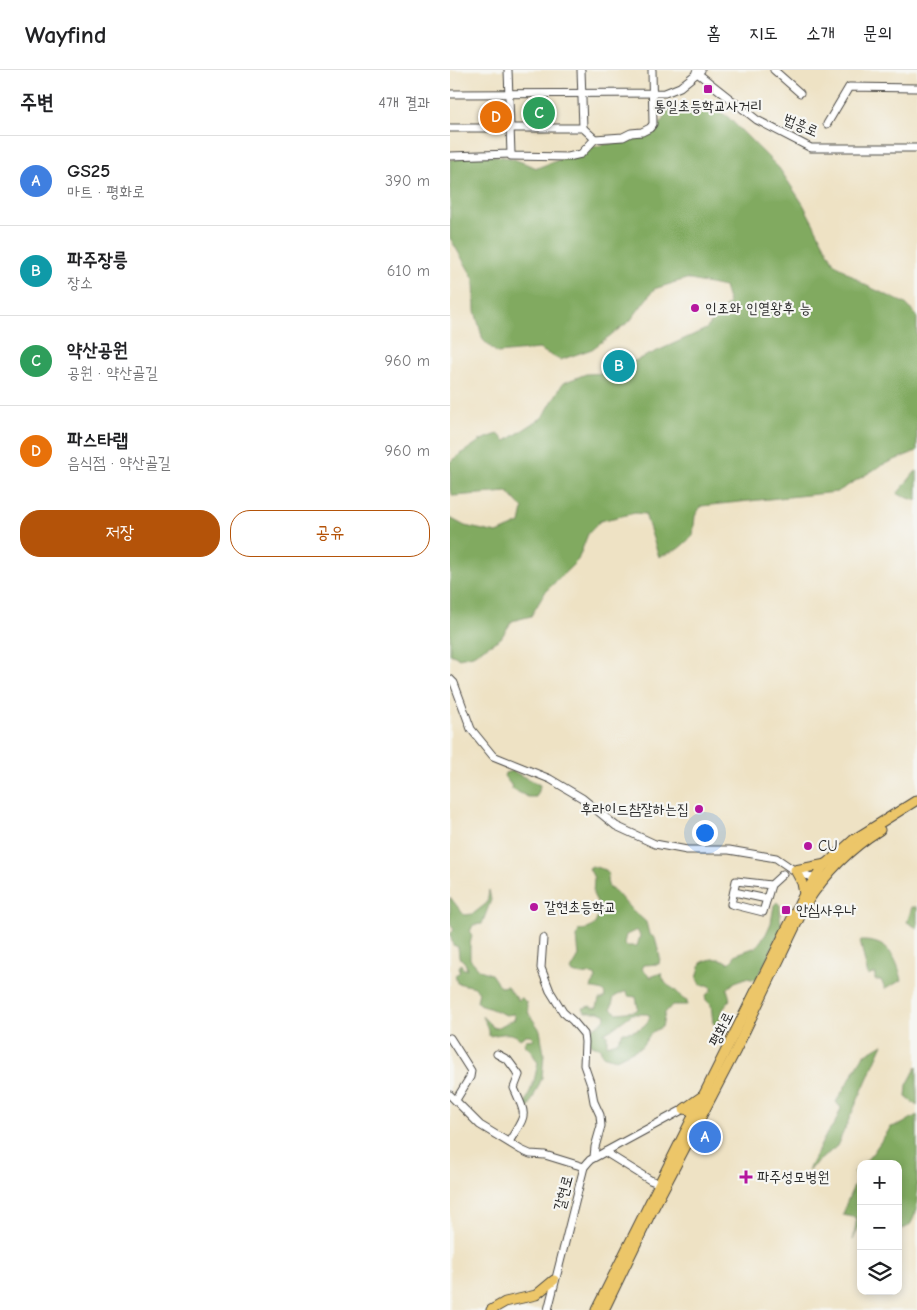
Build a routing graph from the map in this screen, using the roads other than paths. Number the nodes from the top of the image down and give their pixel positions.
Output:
1 (508, 70) edge
2 (581, 70) edge
3 (652, 70) edge
4 (774, 70) edge
5 (698, 71) edge
6 (917, 88) edge
7 (653, 92) junction
8 (582, 93) junction
9 (800, 93) dead end
10 (450, 94) edge
11 (508, 94) junction
12 (827, 124) dead end
13 (509, 127) junction
14 (450, 128) edge
15 (583, 128) junction
16 (595, 139) junction
17 (917, 148) edge
18 (511, 154) junction
19 (450, 156) edge
20 (450, 679) edge
21 (917, 800) edge
22 (917, 806) edge
23 (826, 864) junction
24 (795, 870) junction
25 (782, 874) dead end
26 (817, 880) junction
27 (771, 885) junction
28 (734, 892) junction
29 (804, 894) junction
30 (767, 899) junction
31 (543, 938) dead end
32 (450, 1038) edge
33 (497, 1054) dead end
34 (703, 1096) junction
35 (453, 1097) edge
36 (684, 1109) junction
37 (693, 1115) junction
38 (509, 1142) junction
39 (605, 1152) junction
40 (594, 1158) junction
41 (584, 1167) junction
42 (662, 1185) junction
43 (554, 1280) junction
44 (491, 1310) edge
45 (548, 1310) edge
46 (596, 1310) edge
47 (604, 1310) edge

1 - 11 street
2 - 8 street
3 - 7 street
4 - 9 street
5 - 7 street
5 - 17 street, 법흥로
6 - 12 street
7 - 8 street
7 - 16 street
8 - 11 street
8 - 15 street
10 - 11 street
11 - 13 street
13 - 14 street
13 - 15 street
13 - 18 street
15 - 16 street
16 - 18 street
18 - 19 street
20 - 24 street
21 - 23 main road, 평화로
22 - 26 main road, 평화로
23 - 24 main road
23 - 26 main road, 평화로
24 - 26 street
24 - 29 main road
25 - 27 street
26 - 29 main road, 평화로
26 - 42 main road, 평화로
27 - 28 street
27 - 30 street
28 - 30 street
28 - 30 street
29 - 34 main road, 평화로
31 - 40 street
32 - 35 street
33 - 38 street
34 - 36 main road
34 - 37 main road, 평화로
35 - 38 street
36 - 37 main road
36 - 39 street, 갈현로
37 - 42 main road, 평화로
38 - 41 street
39 - 40 street, 갈현로
39 - 42 street
40 - 41 street, 갈현로
41 - 43 street, 갈현로
42 - 46 main road, 평화로
42 - 47 main road, 평화로
43 - 44 main road
43 - 45 street, 갈현로

